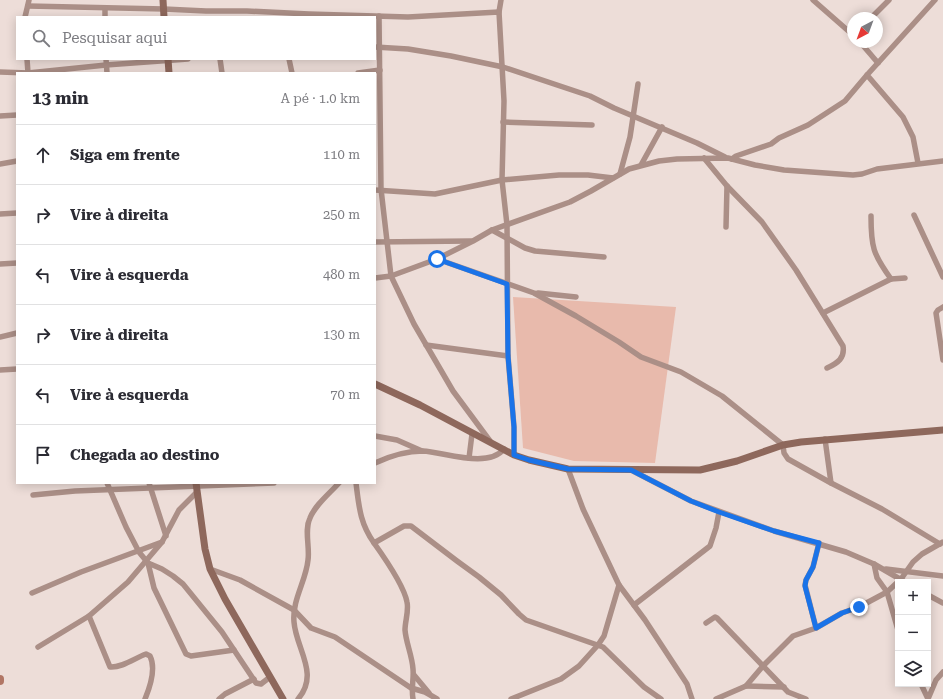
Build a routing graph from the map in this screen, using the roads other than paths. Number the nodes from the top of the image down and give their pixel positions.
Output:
1 (163, 0) edge
2 (501, 0) edge
3 (813, 0) edge
4 (889, 0) edge
5 (935, 0) edge
6 (28, 3) edge
7 (105, 8) junction
8 (164, 9) junction
9 (500, 12) junction
10 (877, 12) edge
11 (25, 16) edge
12 (105, 16) edge
13 (164, 16) edge
14 (379, 16) junction
15 (847, 30) edge
16 (377, 47) edge
17 (865, 48) edge
18 (27, 60) edge
19 (168, 60) edge
20 (220, 60) edge
21 (289, 60) edge
22 (106, 62) edge
23 (878, 63) junction
24 (503, 67) junction
25 (380, 70) junction
26 (0, 72) edge
27 (28, 72) edge
28 (35, 72) edge
29 (107, 72) edge
30 (169, 72) edge
31 (222, 72) edge
32 (292, 72) edge
33 (365, 72) edge
34 (16, 73) edge
35 (867, 75) junction
36 (638, 84) dead end
37 (378, 92) edge
38 (16, 114) edge
39 (634, 115) junction
40 (0, 116) edge
41 (503, 122) junction
42 (592, 125) dead end
43 (662, 128) junction
44 (378, 143) edge
45 (704, 158) junction
46 (730, 159) junction
47 (16, 161) edge
48 (943, 161) edge
49 (918, 163) junction
50 (0, 164) edge
51 (641, 165) junction
52 (620, 174) junction
53 (613, 178) junction
54 (502, 180) junction
55 (727, 186) junction
56 (378, 190) edge
57 (16, 213) edge
58 (0, 214) edge
59 (914, 215) dead end
60 (871, 216) dead end
61 (506, 225) junction
62 (726, 227) dead end
63 (492, 230) junction
64 (506, 237) junction
65 (388, 241) junction
66 (473, 241) junction
67 (376, 242) edge
68 (604, 257) dead end
69 (437, 259) junction
70 (16, 263) edge
71 (0, 264) edge
72 (391, 276) junction
73 (943, 277) edge
74 (376, 278) edge
75 (905, 278) dead end
76 (891, 279) junction
77 (507, 284) junction
78 (534, 293) junction
79 (576, 297) dead end
80 (943, 307) edge
81 (822, 313) junction
82 (16, 333) edge
83 (0, 337) edge
84 (426, 345) junction
85 (508, 356) junction
86 (943, 360) edge
87 (16, 368) edge
88 (827, 368) dead end
89 (0, 370) edge
90 (376, 384) edge
91 (943, 430) edge
92 (472, 434) junction
93 (376, 436) edge
94 (825, 439) junction
95 (491, 443) junction
96 (783, 445) junction
97 (504, 449) junction
98 (422, 451) junction
99 (514, 455) junction
100 (468, 458) junction
101 (376, 464) edge
102 (568, 469) junction
103 (631, 470) junction
104 (107, 484) edge
105 (255, 484) edge
106 (338, 484) edge
107 (356, 484) edge
108 (831, 484) junction
109 (150, 485) edge
110 (197, 487) edge
111 (110, 490) junction
112 (33, 495) dead end
113 (719, 512) junction
114 (166, 536) junction
115 (162, 542) junction
116 (374, 543) junction
117 (819, 543) junction
118 (942, 543) edge
119 (139, 552) junction
120 (147, 562) junction
121 (874, 564) junction
122 (210, 569) junction
123 (883, 569) junction
124 (907, 571) junction
125 (943, 576) edge
126 (900, 579) edge
127 (904, 579) edge
128 (619, 585) junction
129 (895, 586) edge
130 (32, 592) dead end
131 (887, 592) junction
132 (931, 597) edge
133 (943, 603) edge
134 (634, 605) junction
135 (294, 610) junction
136 (89, 616) junction
137 (895, 620) edge
138 (706, 623) dead end
139 (816, 628) junction
140 (598, 645) junction
141 (38, 647) dead end
142 (234, 650) junction
143 (763, 666) junction
144 (943, 672) edge
145 (414, 676) junction
146 (270, 677) junction
147 (254, 679) junction
148 (746, 686) junction
149 (922, 687) edge
150 (412, 688) junction
151 (784, 688) junction
152 (431, 695) junction
153 (145, 699) edge
154 (219, 699) edge
155 (284, 699) edge
156 (298, 699) edge
157 (413, 699) edge
158 (437, 699) edge
159 (511, 699) edge
160 (661, 699) edge
161 (692, 699) edge
162 (716, 699) edge
163 (806, 699) edge

1 - 8 street
2 - 9 street
3 - 15 street
4 - 10 street
5 - 23 street
6 - 7 street
6 - 11 street
7 - 8 street
7 - 12 street
8 - 13 street
8 - 14 street
9 - 14 street
9 - 24 street
14 - 16 street
16 - 24 street
16 - 25 street
17 - 23 street
18 - 27 street
19 - 22 street
19 - 30 street
20 - 31 street
21 - 32 street
22 - 28 street
22 - 29 street
23 - 35 street
24 - 39 street
24 - 41 street
25 - 33 street
25 - 37 street
26 - 34 street
35 - 46 street
35 - 49 street
36 - 39 street
37 - 44 street
38 - 40 street
39 - 43 street
39 - 52 street
41 - 42 street
41 - 54 street
43 - 46 street
43 - 51 street
44 - 56 street
45 - 46 street
45 - 51 street
45 - 55 street
46 - 49 street
47 - 50 street
48 - 49 street
51 - 52 street
52 - 53 street
53 - 54 street
53 - 61 street
54 - 56 street
54 - 61 street
55 - 62 street
55 - 81 street
56 - 65 street
57 - 58 street
59 - 73 street
60 - 76 street
61 - 63 street
61 - 64 street
63 - 64 street
63 - 66 street
64 - 68 street
64 - 77 street
65 - 66 street
65 - 67 street
65 - 72 street
66 - 69 street
69 - 72 street
69 - 77 street
70 - 71 street
72 - 74 street
72 - 84 street
75 - 76 street
76 - 81 street
77 - 78 street
77 - 85 street
78 - 79 street
78 - 96 street
80 - 86 street
81 - 88 street
82 - 83 street
84 - 85 street
84 - 95 street
85 - 99 street
87 - 89 street
90 - 92 street
91 - 94 street
92 - 95 street
92 - 100 street
93 - 98 street
94 - 96 street
94 - 108 street
95 - 97 street
96 - 103 street
96 - 108 street
97 - 99 street
97 - 100 street
98 - 100 street
98 - 101 street
99 - 102 street
102 - 103 street
102 - 128 street
103 - 113 street
104 - 111 street
105 - 110 street
106 - 135 street
107 - 116 street
108 - 118 street
109 - 110 street
109 - 111 street
109 - 114 street
110 - 114 street
110 - 122 street
111 - 112 street
111 - 119 street
113 - 117 street
113 - 134 street
114 - 115 street
115 - 119 street
115 - 120 street
116 - 140 street
116 - 145 street
117 - 121 street
117 - 139 street
118 - 124 street
119 - 120 street
119 - 130 street
120 - 136 street
120 - 142 street
120 - 142 street
121 - 123 street
121 - 131 street
122 - 135 street
122 - 146 street
123 - 124 street
123 - 126 street
124 - 125 street
124 - 127 street
128 - 134 street
128 - 140 street
129 - 131 street
131 - 137 street
131 - 139 street
132 - 133 street
134 - 161 street
135 - 150 street
135 - 156 street
136 - 141 street
136 - 153 street
138 - 143 street
139 - 143 street
140 - 159 street
140 - 160 street
142 - 147 street
143 - 148 street
143 - 151 street
144 - 149 street
145 - 150 street
145 - 152 street
146 - 147 street
146 - 155 street
147 - 154 street
148 - 151 street
148 - 162 street
150 - 152 street
150 - 157 street
151 - 163 street
152 - 158 street

